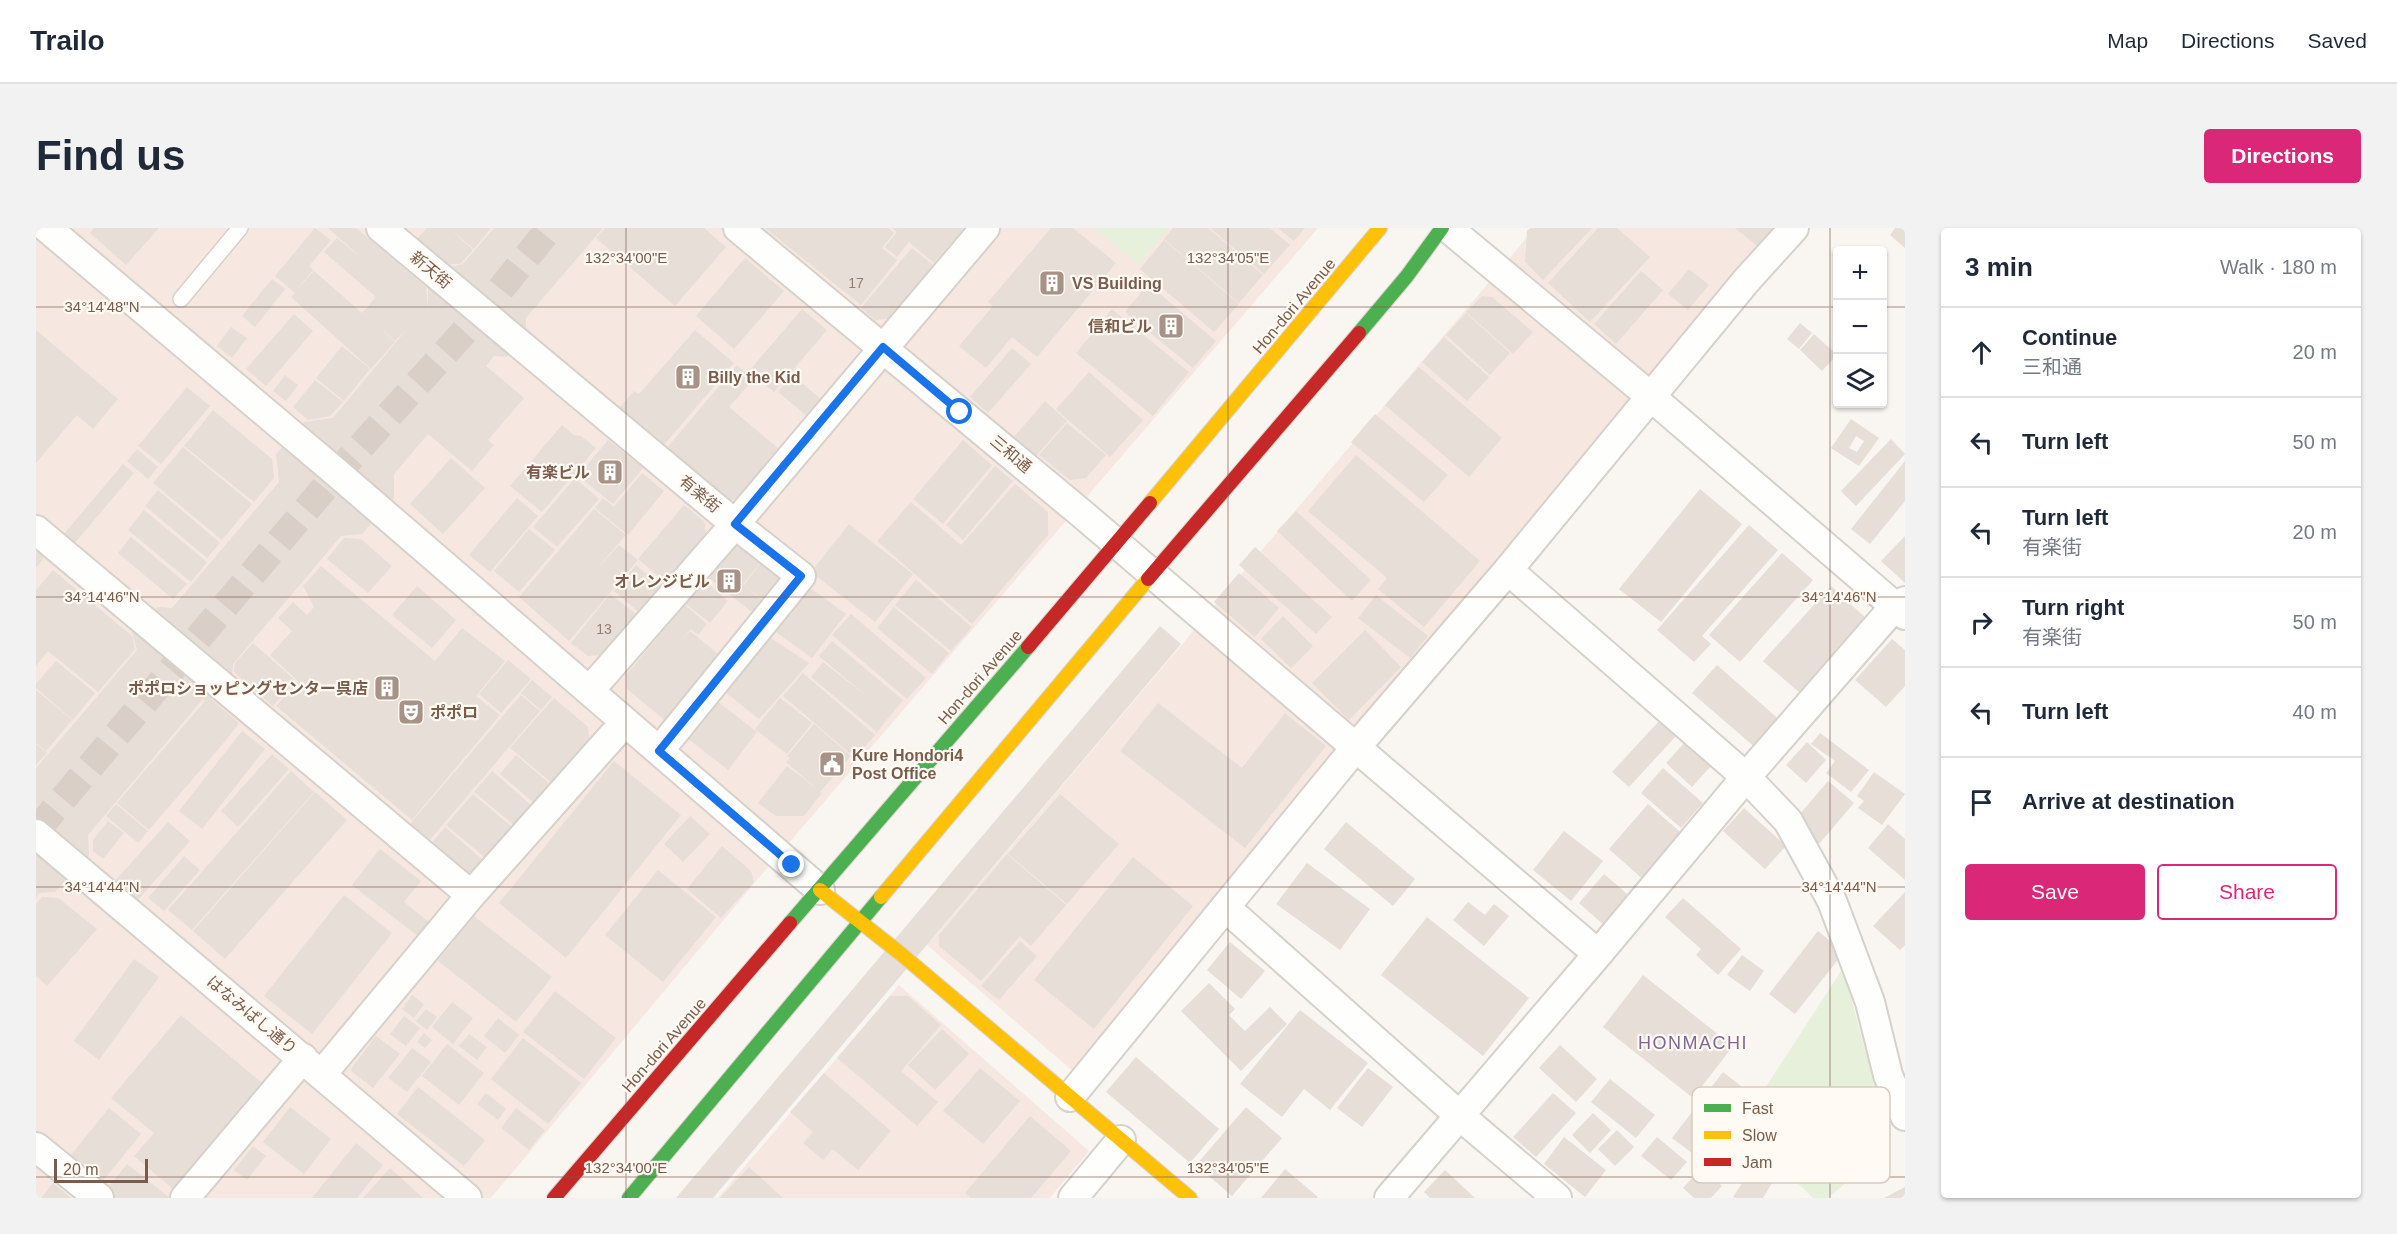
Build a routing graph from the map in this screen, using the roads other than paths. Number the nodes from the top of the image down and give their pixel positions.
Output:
1 (47, 228) edge
2 (240, 228) edge
3 (381, 228) edge
4 (738, 228) edge
5 (985, 228) edge
6 (1380, 228) edge
7 (1442, 228) edge
8 (1448, 228) edge
9 (1794, 228) edge
10 (181, 299) dead end
11 (482, 312) joint
12 (883, 347) junction
13 (1650, 396) junction
14 (735, 524) junction
15 (36, 530) edge
16 (1116, 544) junction
17 (1508, 570) junction
18 (1152, 574) junction
19 (1902, 607) edge
20 (590, 690) junction
21 (625, 722) junction
22 (1356, 747) junction
23 (659, 751) junction
24 (1746, 777) junction
25 (36, 834) edge
26 (820, 890) junction
27 (471, 895) junction
28 (1225, 907) junction
29 (860, 921) junction
30 (1598, 954) junction
31 (313, 1066) junction
32 (1070, 1097) junction
33 (1460, 1116) junction
34 (1905, 1116) edge
35 (1122, 1140) junction
36 (36, 1147) edge
37 (99, 1198) edge
38 (186, 1198) edge
39 (467, 1198) edge
40 (554, 1198) edge
41 (629, 1198) edge
42 (1073, 1198) edge
43 (1190, 1198) edge
44 (1389, 1198) edge
45 (1557, 1198) edge

1 - 20 street
2 - 10 lane
3 - 11 street, 新天街
4 - 12 street, 三和通
5 - 12 street
6 - 16 main road, Hon-dori Avenue
7 - 18 main road
8 - 13 street
9 - 13 street
11 - 14 street, 有楽街
12 - 14 street
12 - 16 street, 三和通
13 - 17 street
13 - 19 street
14 - 20 street
14 - 23 street, 有楽街
15 - 27 street
16 - 18 street, 三和通
16 - 26 main road, Hon-dori Avenue
17 - 22 street
17 - 24 street
18 - 22 street, 三和通
18 - 29 main road
19 - 24 street
20 - 21 street
21 - 23 street
21 - 27 street
22 - 28 street
22 - 30 street, 三和通
23 - 26 street
24 - 30 street
24 - 34 street
25 - 31 street, はなみばし通り
26 - 29 main road
26 - 40 main road, Hon-dori Avenue
27 - 31 street
28 - 32 street
28 - 33 street
29 - 32 main road
29 - 41 main road
30 - 33 street
31 - 38 street
31 - 39 street, はなみばし通り
32 - 35 main road
33 - 44 street
33 - 45 street
35 - 42 street
35 - 43 main road
36 - 37 street

